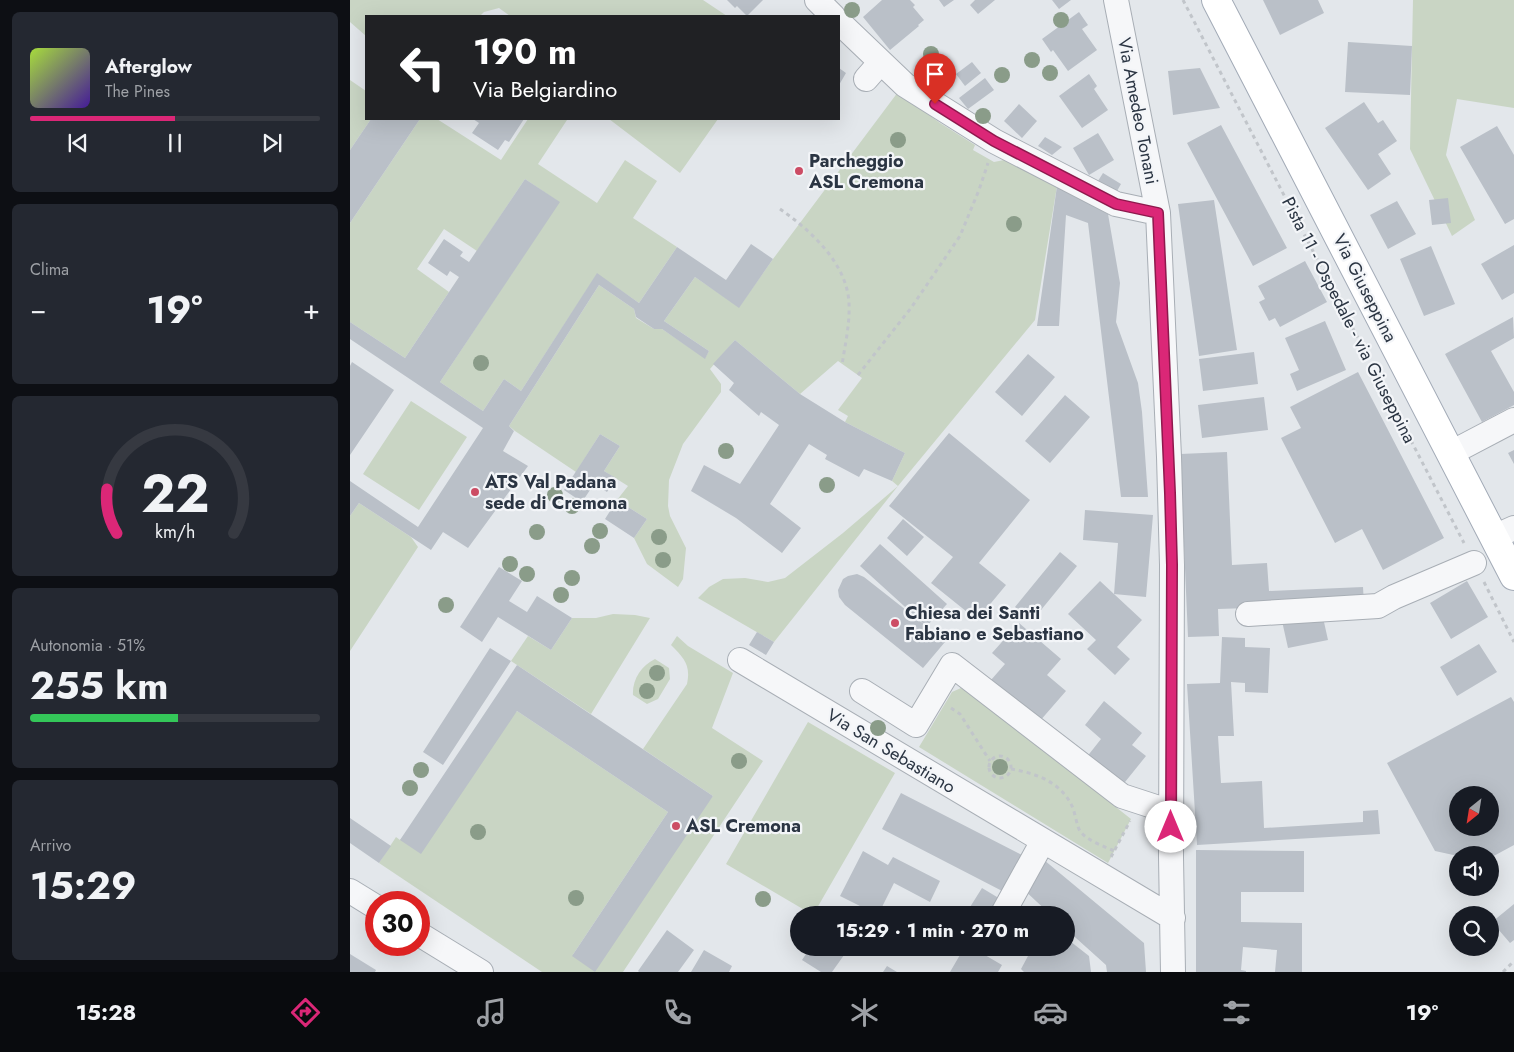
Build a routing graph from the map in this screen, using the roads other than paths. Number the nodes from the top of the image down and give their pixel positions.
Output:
1 (817, 0) edge
2 (1116, 0) edge
3 (1216, 0) edge
4 (832, 15) edge
5 (840, 23) edge
6 (1158, 213) junction
7 (1514, 420) edge
8 (1451, 453) junction
9 (1504, 532) edge
10 (1474, 563) road end
11 (1514, 576) edge
12 (1248, 614) dead end
13 (740, 660) dead end
14 (862, 691) dead end
15 (1171, 812) junction
16 (1042, 841) junction
17 (350, 891) edge
18 (365, 900) edge
19 (1007, 906) edge
20 (1173, 918) junction
21 (430, 944) edge
22 (453, 965) edge
23 (481, 972) edge
24 (1173, 972) edge

1 - 4 street
2 - 6 street, Via Amedeo Tonani
3 - 8 main road, Via Giuseppina
5 - 6 street
6 - 15 street, Via Amedeo Tonani
7 - 8 street
8 - 9 main road, Via Giuseppina
9 - 11 main road, Via Giuseppina
10 - 12 street
13 - 16 street, Via San Sebastiano
14 - 15 street
15 - 20 street, Via Amedeo Tonani
16 - 19 street
16 - 20 street, Via San Sebastiano
17 - 18 street
20 - 24 street, Via Amedeo Tonani
21 - 22 street
22 - 23 street

